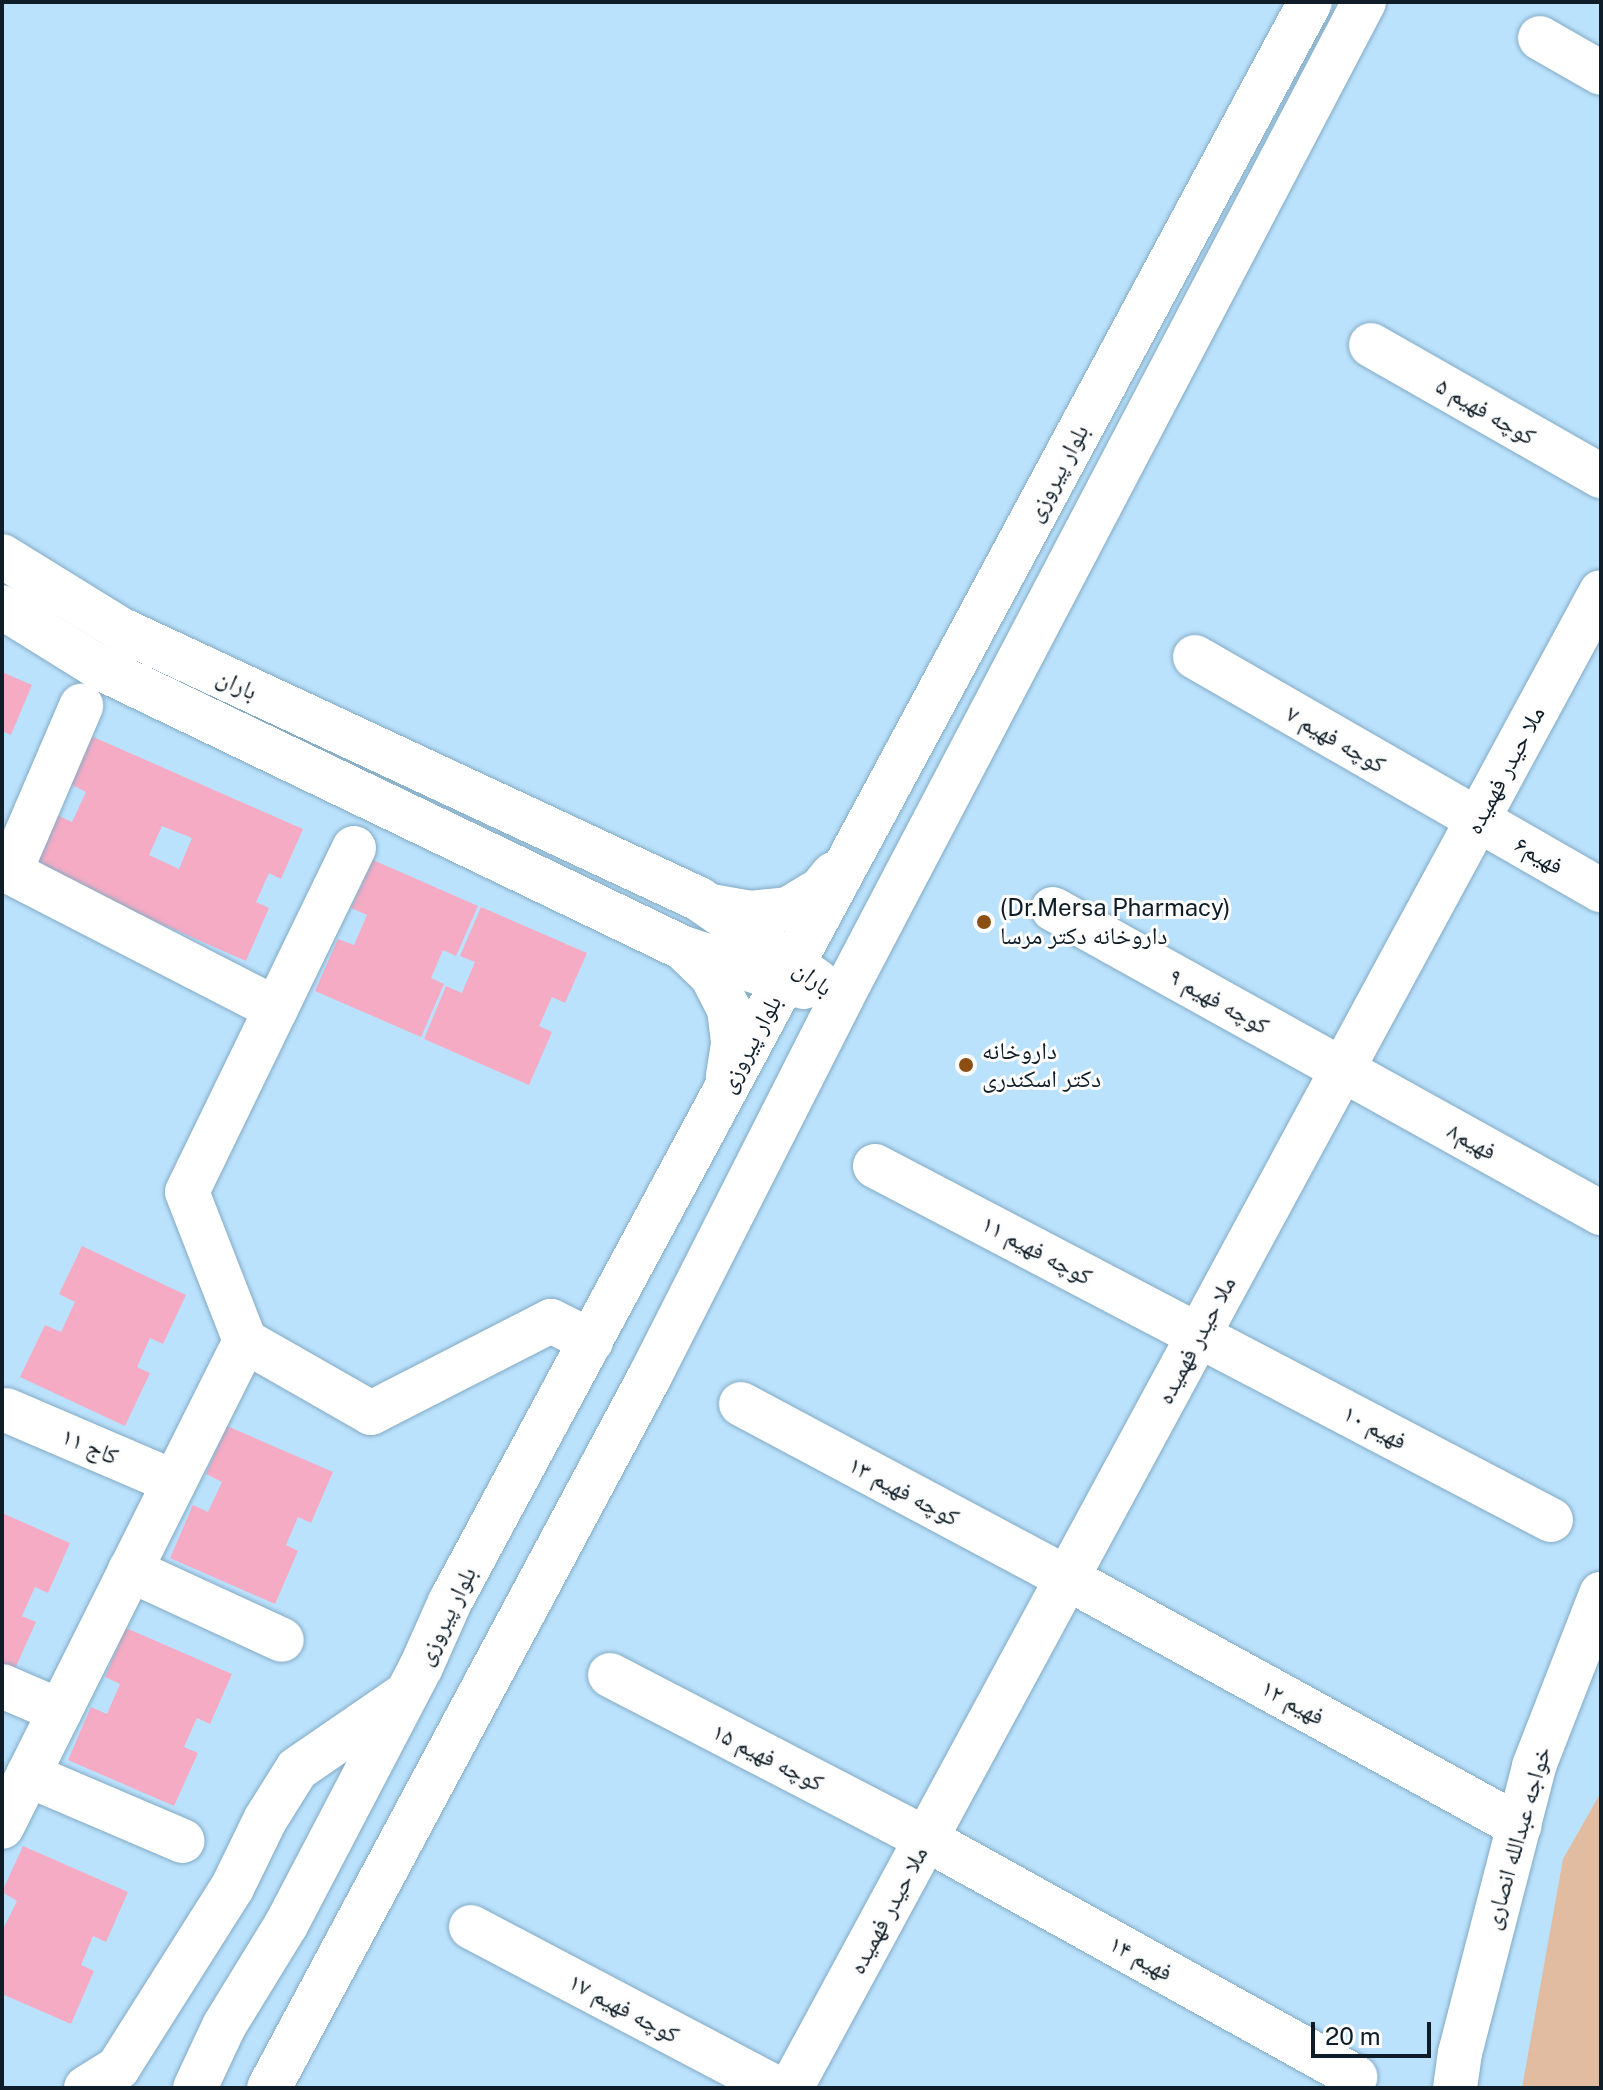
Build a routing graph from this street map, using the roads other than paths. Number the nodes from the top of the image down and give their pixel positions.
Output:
1 (1310, 2) edge
2 (1364, 2) edge
3 (1540, 38) dead end
4 (1601, 73) edge
5 (1371, 345) dead end
6 (1601, 476) edge
7 (2, 556) edge
8 (1601, 592) edge
9 (2, 607) edge
10 (1195, 657) dead end
11 (81, 706) dead end
12 (1478, 820) junction
13 (856, 847) junction
14 (354, 848) dead end
15 (6, 870) edge
16 (1601, 890) edge
17 (709, 905) junction
18 (1053, 909) dead end
19 (683, 948) junction
20 (789, 972) junction
21 (841, 999) junction
22 (276, 1009) junction
23 (1343, 1070) junction
24 (727, 1088) junction
25 (875, 1166) dead end
26 (1601, 1213) edge
27 (1199, 1335) junction
28 (245, 1341) junction
29 (591, 1341) junction
30 (741, 1404) dead end
31 (6, 1410) dead end
32 (174, 1482) junction
33 (1551, 1520) dead end
34 (130, 1570) junction
35 (1067, 1578) junction
36 (1601, 1594) edge
37 (282, 1640) dead end
38 (610, 1675) dead end
39 (2, 1686) edge
40 (408, 1692) junction
41 (60, 1711) junction
42 (28, 1775) junction
43 (1519, 1826) junction
44 (2, 1827) edge
45 (926, 1839) junction
46 (183, 1841) dead end
47 (471, 1927) dead end
48 (1355, 2077) dead end
49 (86, 2088) edge
50 (195, 2088) edge
51 (269, 2088) edge
52 (776, 2088) edge
53 (791, 2088) edge
54 (1455, 2088) edge

1 - 13 street, بلوار پیروزی
2 - 21 street
3 - 4 street
5 - 6 street, کوچه فهیم ۵
7 - 17 street, باران
8 - 12 street, ملا حیدر فهمیده
9 - 19 street, باران
10 - 12 street, کوچه فهیم ۷
11 - 15 street
12 - 16 street, فهیم۶
12 - 23 street, ملا حیدر فهمیده
13 - 17 street
13 - 20 street, بلوار پیروزی
14 - 22 street
15 - 22 street
17 - 20 street, باران
18 - 23 street, کوچه فهیم ۹
19 - 20 street, باران
19 - 24 street
20 - 21 street, باران
20 - 24 street, بلوار پیروزی
21 - 51 street
22 - 28 street
23 - 26 street, فهیم۸
23 - 27 street, ملا حیدر فهمیده
24 - 29 street, بلوار پیروزی
25 - 27 street, کوچه فهیم ۱۱
27 - 33 street, فهیم ۱۰
27 - 35 street, ملا حیدر فهمیده
28 - 29 street
28 - 32 street
29 - 40 street, بلوار پیروزی
30 - 35 street, کوچه فهیم ۱۳
31 - 32 street, کاج ۱۱
32 - 34 street
34 - 37 street
34 - 41 street
35 - 43 street, فهیم ۱۲
35 - 45 street, ملا حیدر فهمیده
36 - 43 street, خواجه عبدالله انصاری
38 - 45 street, کوچه فهیم ۱۵
39 - 41 street
40 - 49 street
40 - 50 street, بلوار پیروزی
41 - 42 street
42 - 44 street
42 - 46 street
43 - 54 street, خواجه عبدالله انصاری
45 - 48 street, فهیم ۱۴
45 - 53 street, ملا حیدر فهمیده
47 - 52 street, کوچه فهیم ۱۷

